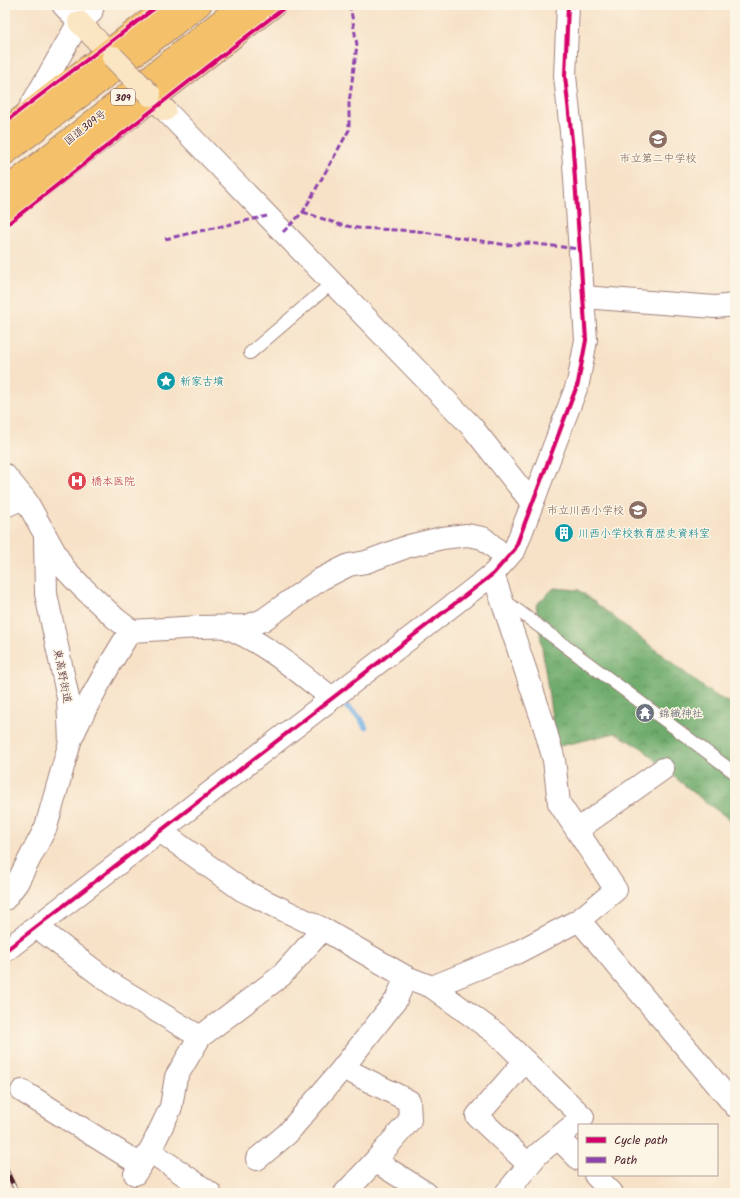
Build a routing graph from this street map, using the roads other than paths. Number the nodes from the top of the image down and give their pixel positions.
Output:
1 (62, 5) edge
2 (93, 5) edge
3 (168, 5) edge
4 (200, 5) edge
5 (241, 5) edge
6 (275, 5) edge
7 (568, 5) edge
8 (80, 22) junction
9 (110, 54) junction
10 (156, 101) junction
11 (27, 113) junction
12 (5, 130) edge
13 (5, 154) edge
14 (5, 190) edge
15 (5, 214) edge
16 (332, 283) junction
17 (583, 297) junction
18 (735, 305) edge
19 (250, 353) dead end
20 (5, 475) edge
21 (14, 502) edge
22 (532, 503) junction
23 (45, 535) junction
24 (500, 566) junction
25 (501, 597) junction
26 (222, 626) junction
27 (131, 630) junction
28 (332, 698) junction
29 (70, 742) junction
30 (663, 769) dead end
31 (735, 773) edge
32 (577, 830) junction
33 (160, 832) junction
34 (5, 899) edge
35 (579, 920) junction
36 (37, 927) junction
37 (323, 929) junction
38 (5, 952) edge
39 (406, 977) junction
40 (432, 988) junction
41 (200, 1037) junction
42 (525, 1061) junction
43 (342, 1068) junction
44 (22, 1091) dead end
45 (735, 1106) edge
46 (558, 1138) junction
47 (578, 1158) edge
48 (257, 1159) dead end
49 (375, 1161) junction
50 (142, 1164) junction
51 (529, 1166) junction
52 (595, 1176) edge
53 (210, 1193) edge
54 (345, 1193) edge
55 (426, 1193) edge
56 (506, 1193) edge
57 (612, 1193) edge

1 - 8 street
2 - 8 street
3 - 9 highway
4 - 13 highway, 309
5 - 14 highway, 国道309号 / 309
6 - 10 highway, 309
7 - 17 street
8 - 9 street
8 - 11 street
9 - 10 street, bridge
9 - 11 highway
10 - 15 highway, 309
10 - 16 street
11 - 12 highway
16 - 19 lane
16 - 22 street
17 - 18 street
17 - 22 street
20 - 21 street, 東高野街道
21 - 23 street, 東高野街道
22 - 24 street
23 - 27 street
23 - 29 street, 東高野街道
24 - 25 street
24 - 26 street
24 - 28 street
25 - 31 lane
25 - 32 street
26 - 27 street
26 - 28 street
27 - 29 street
28 - 33 street
29 - 34 street, 東高野街道
30 - 32 street
32 - 35 street
33 - 36 street
33 - 37 street
35 - 40 street
35 - 45 street
36 - 38 street
36 - 41 street
37 - 39 street
37 - 41 street
39 - 40 street
39 - 43 street
40 - 42 street
41 - 50 street
42 - 46 street
42 - 51 street
43 - 48 street
43 - 49 street
44 - 50 street
46 - 47 street
46 - 51 street
49 - 54 street
49 - 55 street
50 - 53 street
51 - 56 street
52 - 57 street

